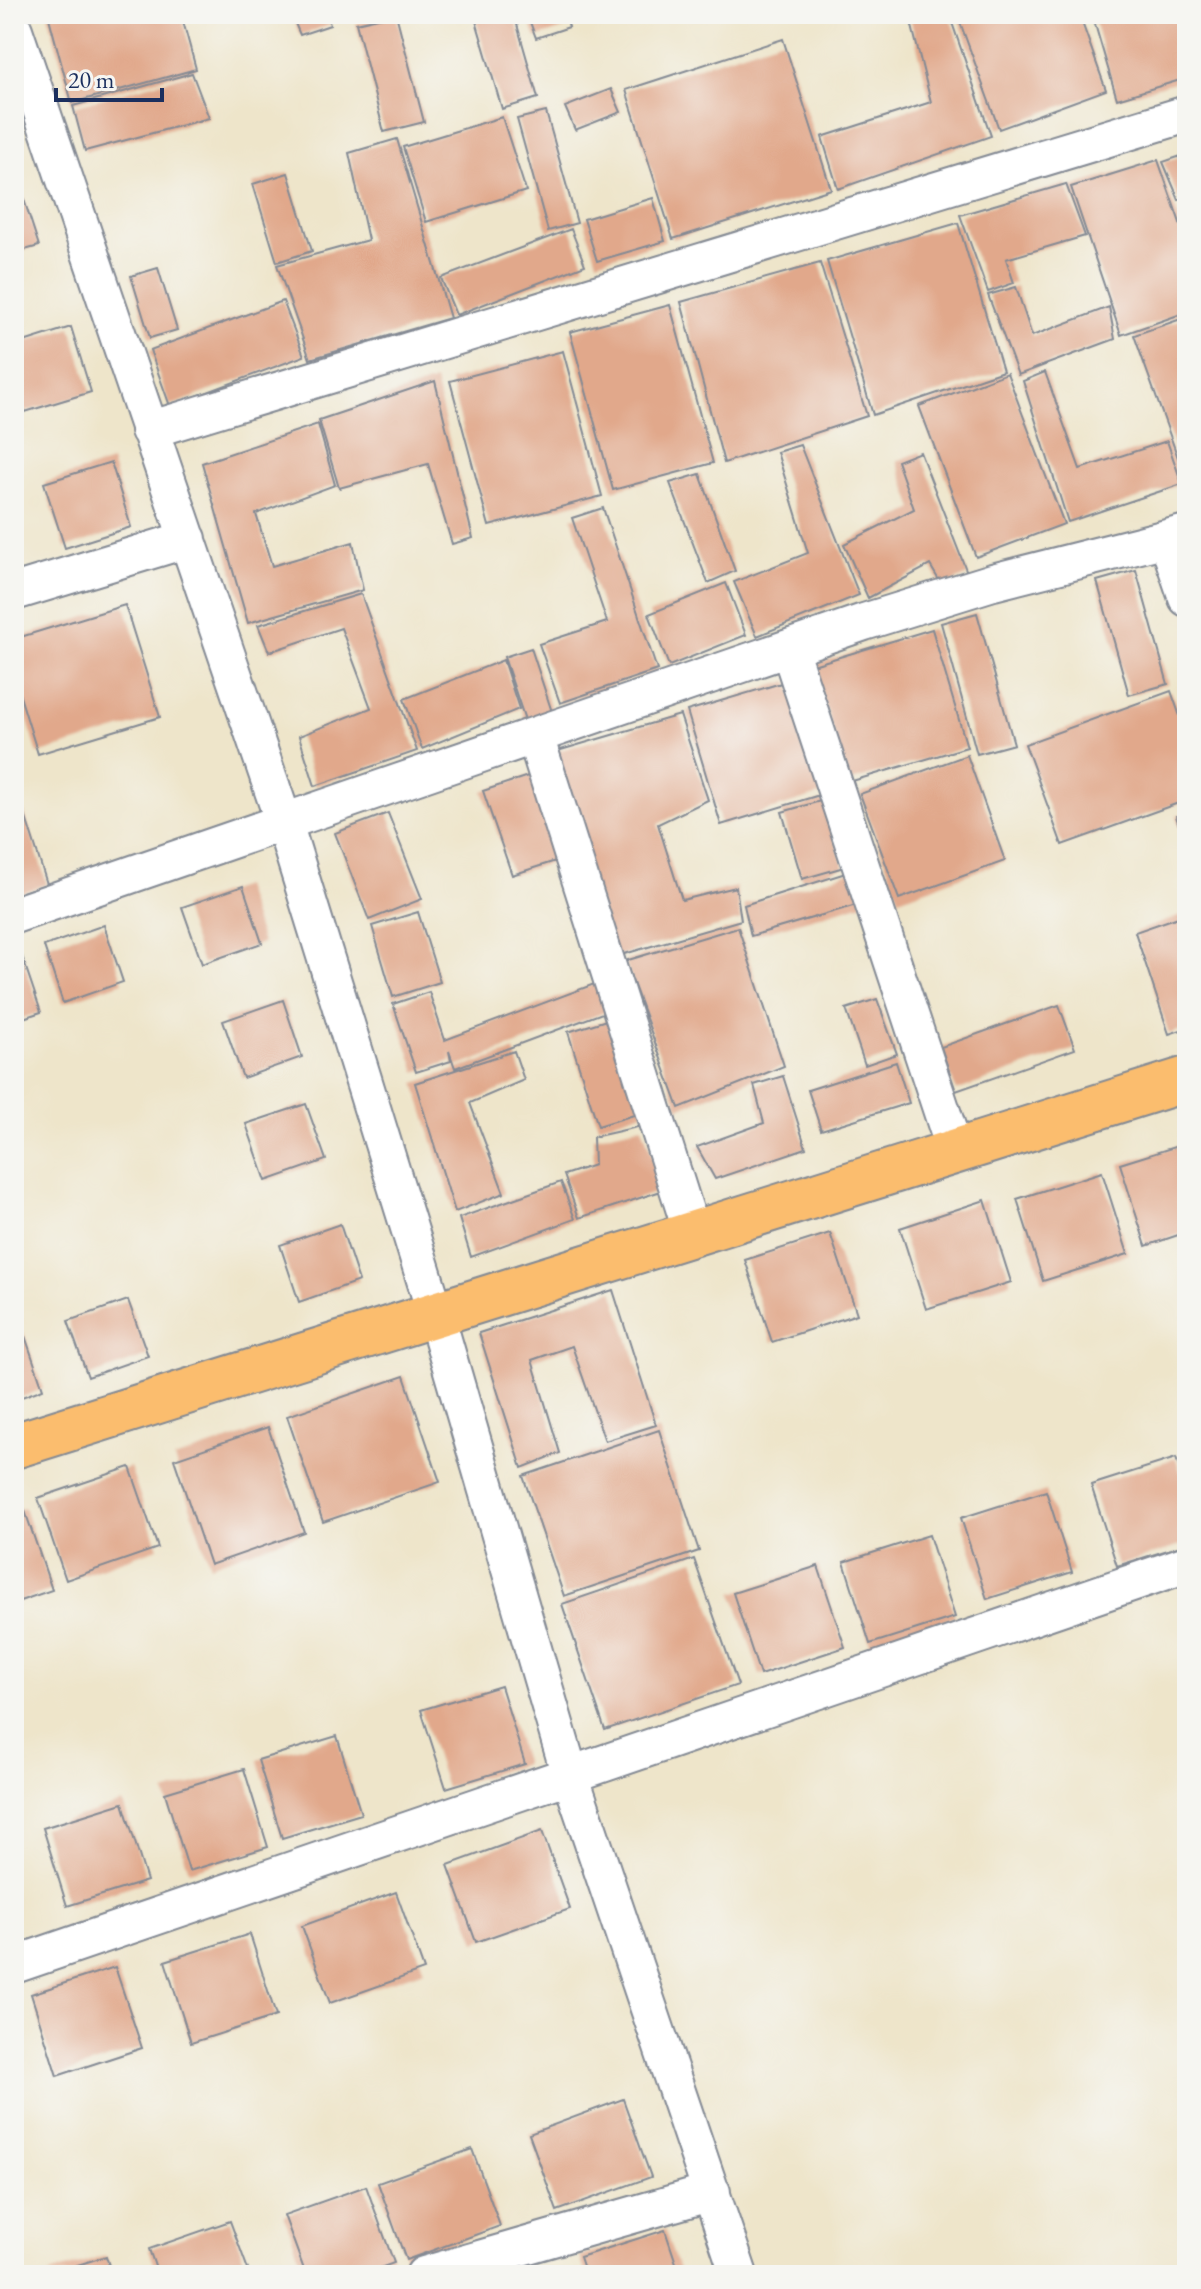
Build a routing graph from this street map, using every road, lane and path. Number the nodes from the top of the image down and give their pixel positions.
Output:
1 (14, 30) edge
2 (1187, 114) edge
3 (149, 430) junction
4 (1177, 536) edge
5 (188, 539) junction
6 (14, 592) edge
7 (1187, 598) edge
8 (789, 648) junction
9 (535, 736) junction
10 (284, 823) junction
11 (14, 915) edge
12 (1187, 1079) edge
13 (955, 1151) junction
14 (692, 1233) junction
15 (435, 1312) junction
16 (14, 1446) edge
17 (1187, 1564) edge
18 (569, 1772) junction
19 (14, 1965) edge
20 (712, 2192) junction
21 (424, 2275) edge
22 (739, 2275) edge

1 - 3 street
2 - 3 street
3 - 5 street
4 - 7 street
4 - 8 street
5 - 6 street
5 - 10 street
8 - 9 street
8 - 13 street
9 - 10 street
9 - 14 street
10 - 11 street
10 - 15 street
12 - 13 main road
13 - 14 main road
14 - 15 main road
15 - 16 main road
15 - 18 street
17 - 18 street
18 - 19 street
18 - 20 street
20 - 21 street
20 - 22 street

